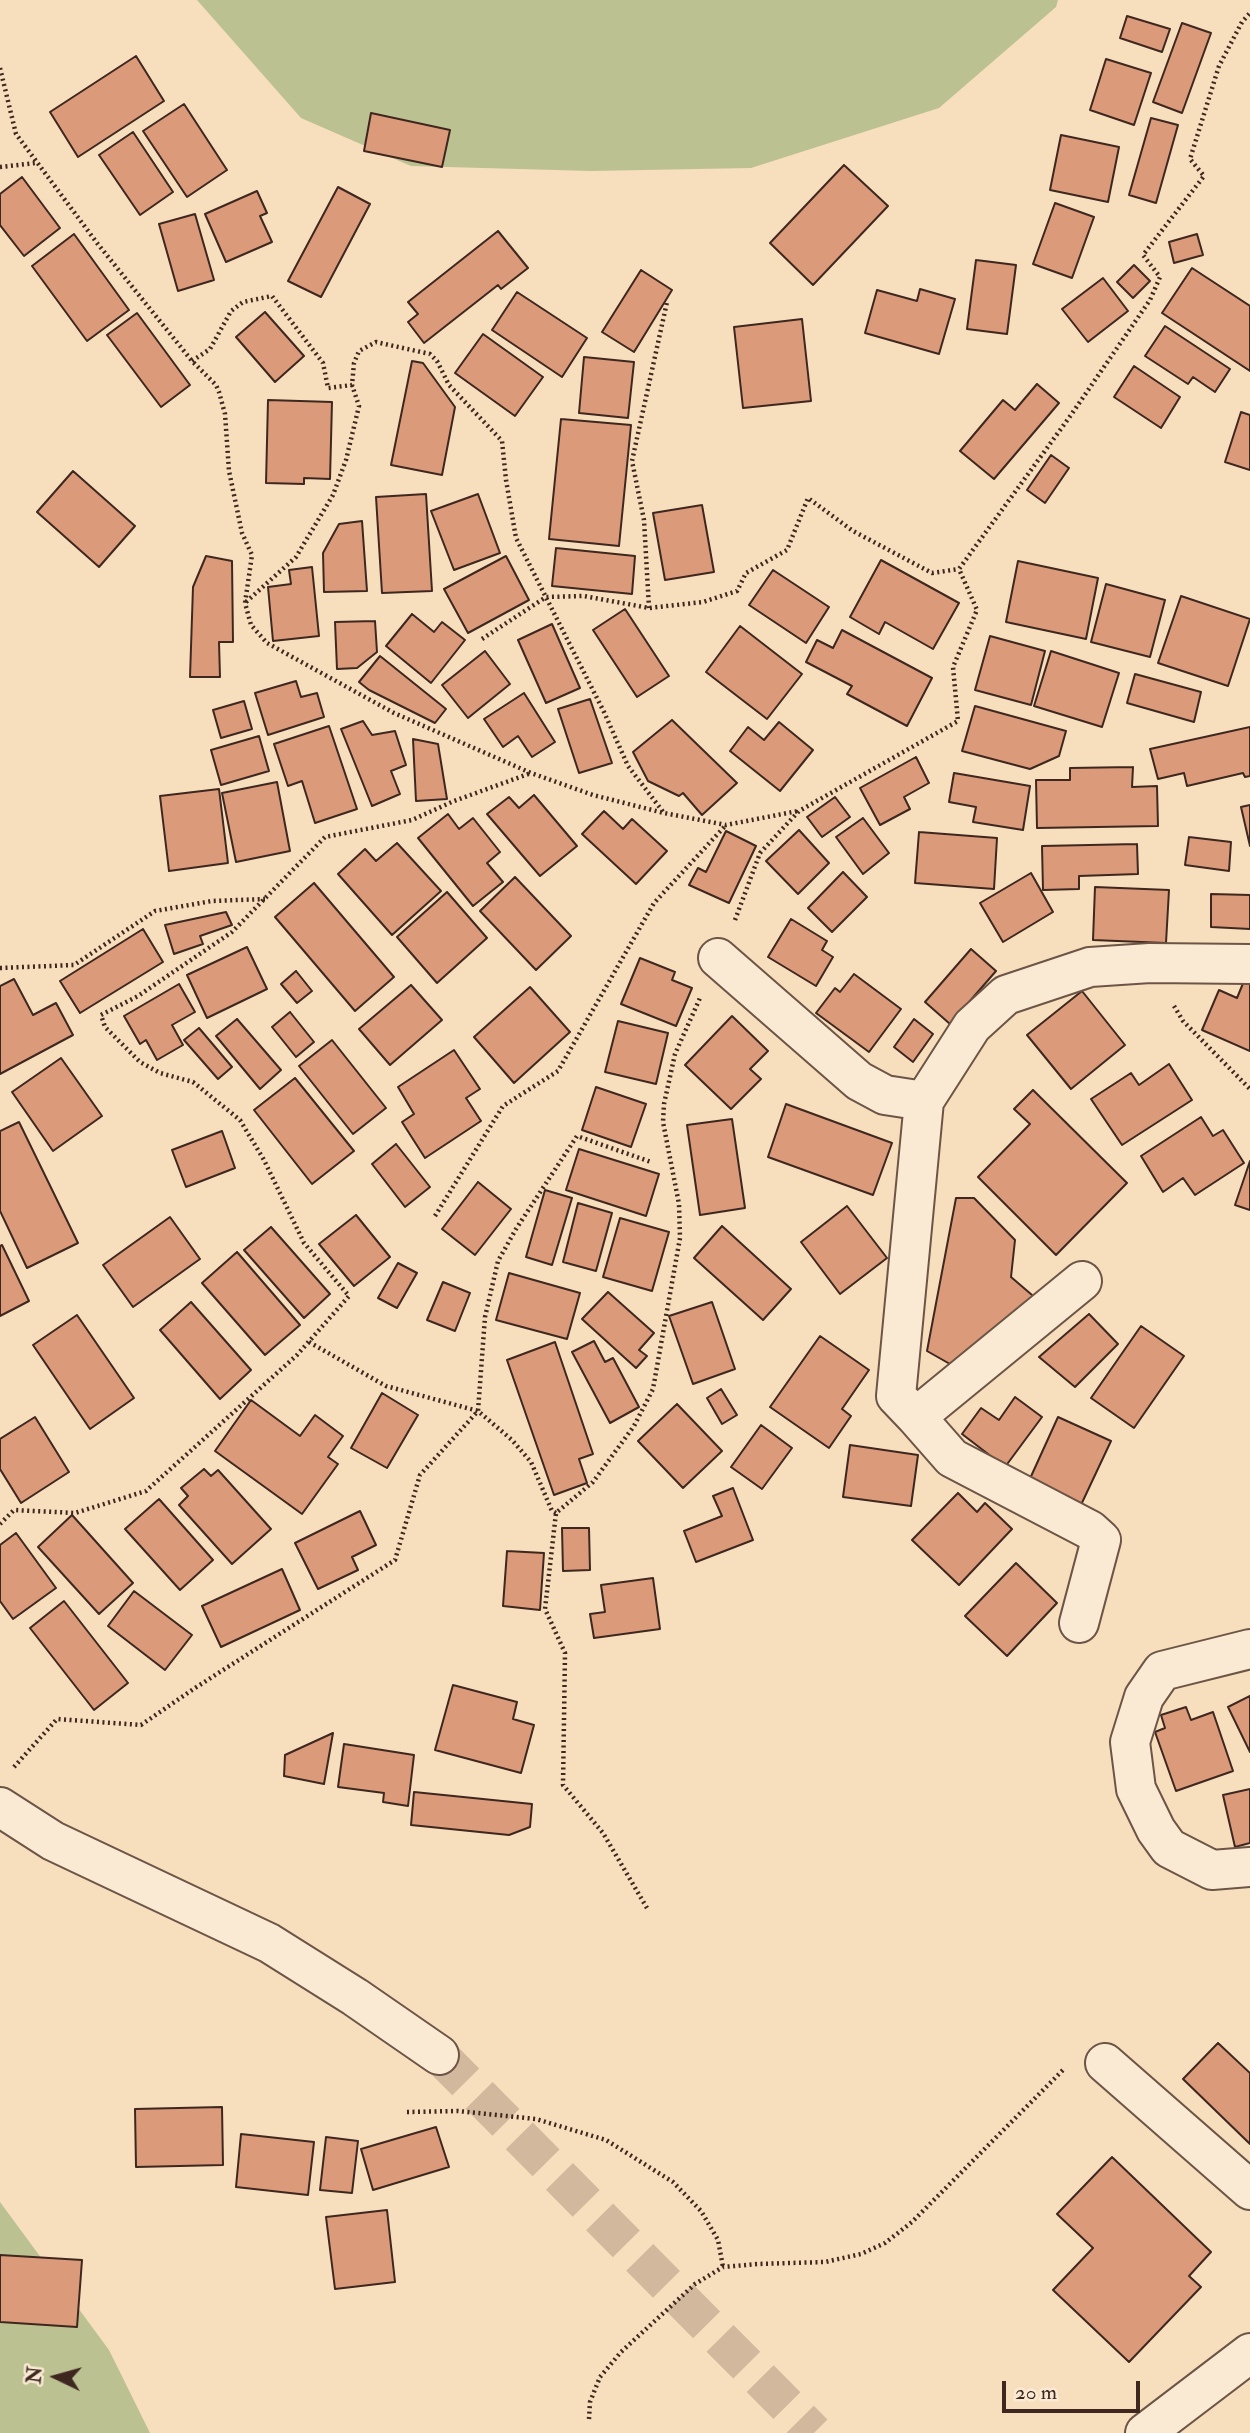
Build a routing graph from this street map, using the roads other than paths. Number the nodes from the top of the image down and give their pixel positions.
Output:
1 (718, 958) road end
2 (1250, 964) edge
3 (924, 1101) junction
4 (1082, 1281) dead end
5 (916, 1417) junction
6 (1079, 1623) dead end
7 (1250, 1649) edge
8 (4, 1791) edge
9 (1250, 1867) edge
10 (439, 2055) tunnel mouth
11 (1105, 2063) road end
12 (1250, 2190) edge
13 (1250, 2353) edge
14 (1145, 2433) edge

1 - 3 street
2 - 3 street
3 - 5 street
4 - 5 street
5 - 6 street
7 - 9 street
8 - 10 street
11 - 12 street
13 - 14 street

